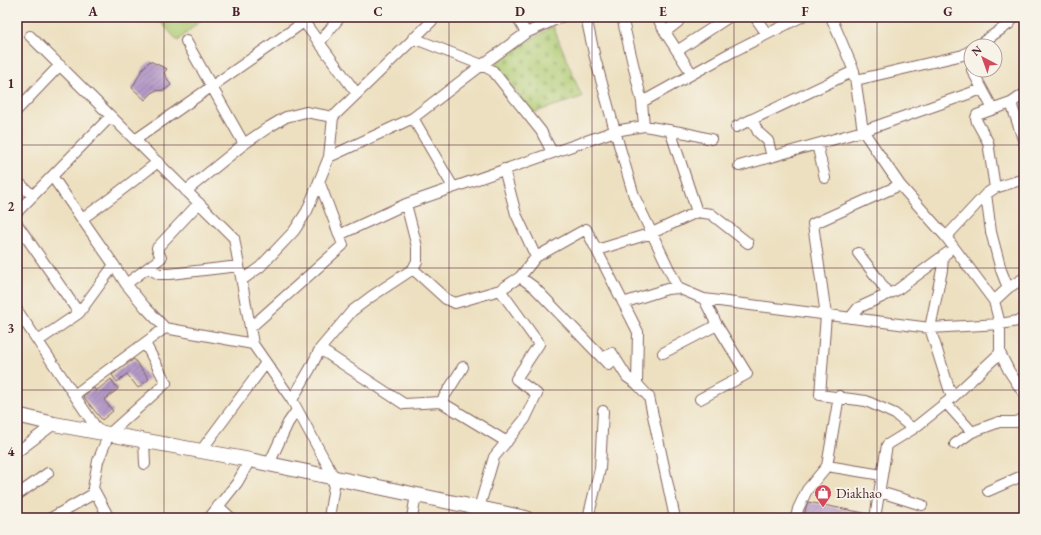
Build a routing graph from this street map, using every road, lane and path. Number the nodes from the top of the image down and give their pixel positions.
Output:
1 (340, 17) edge
2 (436, 17) edge
3 (517, 17) edge
4 (560, 17) edge
5 (586, 17) edge
6 (622, 17) edge
7 (657, 17) edge
8 (729, 17) edge
9 (755, 17) edge
10 (801, 17) edge
11 (831, 17) edge
12 (1014, 17) edge
13 (301, 20) edge
14 (678, 22) dead end
15 (665, 32) junction
16 (526, 33) junction
17 (767, 34) junction
18 (30, 36) dead end
19 (413, 38) junction
20 (990, 38) edge
21 (186, 41) dead end
22 (319, 43) junction
23 (678, 51) junction
24 (963, 53) edge
25 (60, 65) junction
26 (482, 65) junction
27 (692, 74) junction
28 (855, 76) junction
29 (976, 78) edge
30 (212, 86) junction
31 (982, 89) junction
32 (356, 94) junction
33 (1024, 94) edge
34 (642, 102) junction
35 (1011, 103) junction
36 (993, 109) junction
37 (17, 110) edge
38 (111, 116) junction
39 (333, 117) junction
40 (413, 118) junction
41 (752, 119) junction
42 (644, 126) junction
43 (736, 127) dead end
44 (670, 130) junction
45 (615, 131) junction
46 (863, 131) junction
47 (711, 139) dead end
48 (135, 140) junction
49 (1024, 142) edge
50 (244, 144) junction
51 (817, 144) junction
52 (552, 152) junction
53 (329, 157) junction
54 (772, 157) junction
55 (158, 162) junction
56 (739, 166) dead end
57 (504, 170) junction
58 (52, 176) junction
59 (825, 178) dead end
60 (1024, 179) edge
61 (17, 181) edge
62 (319, 181) junction
63 (900, 185) junction
64 (453, 187) junction
65 (995, 188) junction
66 (186, 191) junction
67 (986, 194) junction
68 (33, 196) junction
69 (199, 204) junction
70 (406, 204) junction
71 (17, 212) edge
72 (698, 212) junction
73 (82, 219) junction
74 (17, 224) edge
75 (652, 233) junction
76 (339, 234) junction
77 (946, 237) junction
78 (748, 243) dead end
79 (954, 248) junction
80 (597, 250) junction
81 (858, 253) dead end
82 (943, 256) junction
83 (536, 257) junction
84 (114, 265) junction
85 (239, 266) junction
86 (148, 268) junction
87 (413, 269) junction
88 (520, 277) junction
89 (1024, 278) edge
90 (242, 280) junction
91 (126, 284) junction
92 (678, 288) junction
93 (1008, 288) junction
94 (500, 290) junction
95 (888, 294) junction
96 (704, 299) junction
97 (994, 302) junction
98 (623, 303) junction
99 (18, 313) edge
100 (79, 314) junction
101 (826, 315) junction
102 (850, 318) junction
103 (1024, 320) edge
104 (1000, 324) junction
105 (717, 325) junction
106 (165, 328) junction
107 (250, 328) junction
108 (930, 328) junction
109 (38, 341) junction
110 (145, 342) junction
111 (253, 344) junction
112 (320, 349) junction
113 (663, 353) dead end
114 (1000, 353) junction
115 (266, 363) junction
116 (463, 367) dead end
117 (638, 384) junction
118 (1024, 394) edge
119 (74, 395) junction
120 (839, 396) junction
121 (700, 399) dead end
122 (292, 400) junction
123 (949, 400) junction
124 (441, 402) junction
125 (297, 410) junction
126 (603, 411) dead end
127 (17, 415) edge
128 (1024, 418) edge
129 (54, 424) junction
130 (913, 429) junction
131 (972, 432) junction
132 (104, 433) junction
133 (144, 441) junction
134 (507, 442) junction
135 (955, 444) dead end
136 (17, 452) edge
137 (200, 452) junction
138 (250, 460) junction
139 (144, 464) dead end
140 (269, 464) junction
141 (827, 466) junction
142 (48, 473) dead end
143 (882, 475) junction
144 (1024, 475) edge
145 (335, 478) junction
146 (988, 491) dead end
147 (880, 492) junction
148 (95, 493) junction
149 (17, 495) edge
150 (416, 495) junction
151 (218, 506) junction
152 (922, 506) dead end
153 (479, 508) junction
154 (497, 515) edge
155 (51, 518) edge
156 (109, 518) edge
157 (209, 518) edge
158 (231, 518) edge
159 (329, 518) edge
160 (412, 518) edge
161 (526, 518) edge
162 (588, 518) edge
163 (675, 518) edge
164 (796, 518) edge
165 (875, 518) edge

1 - 22 street
2 - 19 street
3 - 16 street
4 - 16 street
5 - 45 street
6 - 34 street
7 - 15 street
8 - 23 street
9 - 17 street
10 - 17 street
11 - 28 street
12 - 20 street
13 - 22 street
13 - 30 street
14 - 15 street
15 - 23 street
16 - 26 street
17 - 27 street
18 - 25 street
19 - 26 street
19 - 32 street
21 - 30 street
22 - 32 street
23 - 27 street
24 - 28 street
25 - 37 street
25 - 38 street
26 - 40 street
26 - 52 street
27 - 34 street
28 - 41 street
28 - 46 street
29 - 31 street
30 - 48 street
30 - 50 street
31 - 36 street
31 - 46 street
32 - 39 street
33 - 35 street
34 - 42 street
35 - 36 street
35 - 49 street
36 - 65 street
38 - 48 street
38 - 58 street
39 - 50 street
39 - 53 street
40 - 53 street
40 - 64 street
41 - 43 street
41 - 54 street
42 - 44 street
42 - 45 street
44 - 47 street
44 - 72 street
45 - 52 street
45 - 75 street
46 - 51 street
46 - 63 street
48 - 55 street
50 - 66 street
51 - 54 street
51 - 59 street
52 - 57 street
53 - 62 street
54 - 56 street
55 - 66 street
55 - 73 street
57 - 64 street
57 - 83 street
58 - 68 street
58 - 73 street
60 - 65 street
61 - 68 street
62 - 76 street
62 - 90 street
63 - 77 street
63 - 101 street
64 - 70 street
65 - 67 street
66 - 69 street
67 - 77 street
67 - 93 street
68 - 71 street
69 - 85 street
69 - 86 street
70 - 76 street
70 - 87 street
72 - 75 street
72 - 78 street
73 - 84 street
74 - 100 street
75 - 80 street
75 - 92 street
76 - 107 street
77 - 79 street
79 - 82 street
79 - 97 street
80 - 83 street
80 - 98 street
81 - 95 street
82 - 95 street
82 - 108 street
83 - 88 street
84 - 91 street
84 - 100 street
85 - 86 street
85 - 90 street
86 - 91 street
87 - 94 street
87 - 112 street
88 - 94 street
88 - 117 street
89 - 93 street
90 - 107 street
91 - 106 street
92 - 96 street
92 - 98 street
93 - 97 street
94 - 134 street
95 - 102 street
96 - 101 street
96 - 105 street
97 - 104 street
98 - 117 street
99 - 109 street
100 - 109 street
101 - 102 street
101 - 120 street
102 - 108 street
103 - 104 street
104 - 108 street
104 - 114 street
105 - 113 street
105 - 121 street
106 - 110 street
106 - 111 street
107 - 111 street
108 - 123 street
109 - 119 street
110 - 119 street
110 - 132 street
111 - 115 street
112 - 122 street
112 - 124 street
114 - 118 street
114 - 123 street
115 - 122 street
115 - 137 street
116 - 124 street
117 - 163 street
119 - 132 street
120 - 130 street
120 - 141 street
122 - 125 street
123 - 130 street
123 - 131 street
124 - 134 street
125 - 140 street
125 - 145 street
126 - 162 street
127 - 129 main road
128 - 131 street
129 - 132 main road
129 - 136 street
130 - 143 street
131 - 135 street
132 - 133 main road
132 - 148 street
133 - 137 main road
133 - 139 street
134 - 153 street
137 - 138 main road
138 - 140 main road
138 - 151 street
140 - 145 main road
141 - 143 street
141 - 164 street
142 - 149 street
143 - 147 street
144 - 146 street
145 - 150 main road
145 - 159 street
147 - 152 street
147 - 165 street
148 - 155 street
148 - 156 street
150 - 153 main road
150 - 160 street
151 - 157 street
151 - 158 street
153 - 154 main road
154 - 161 main road

